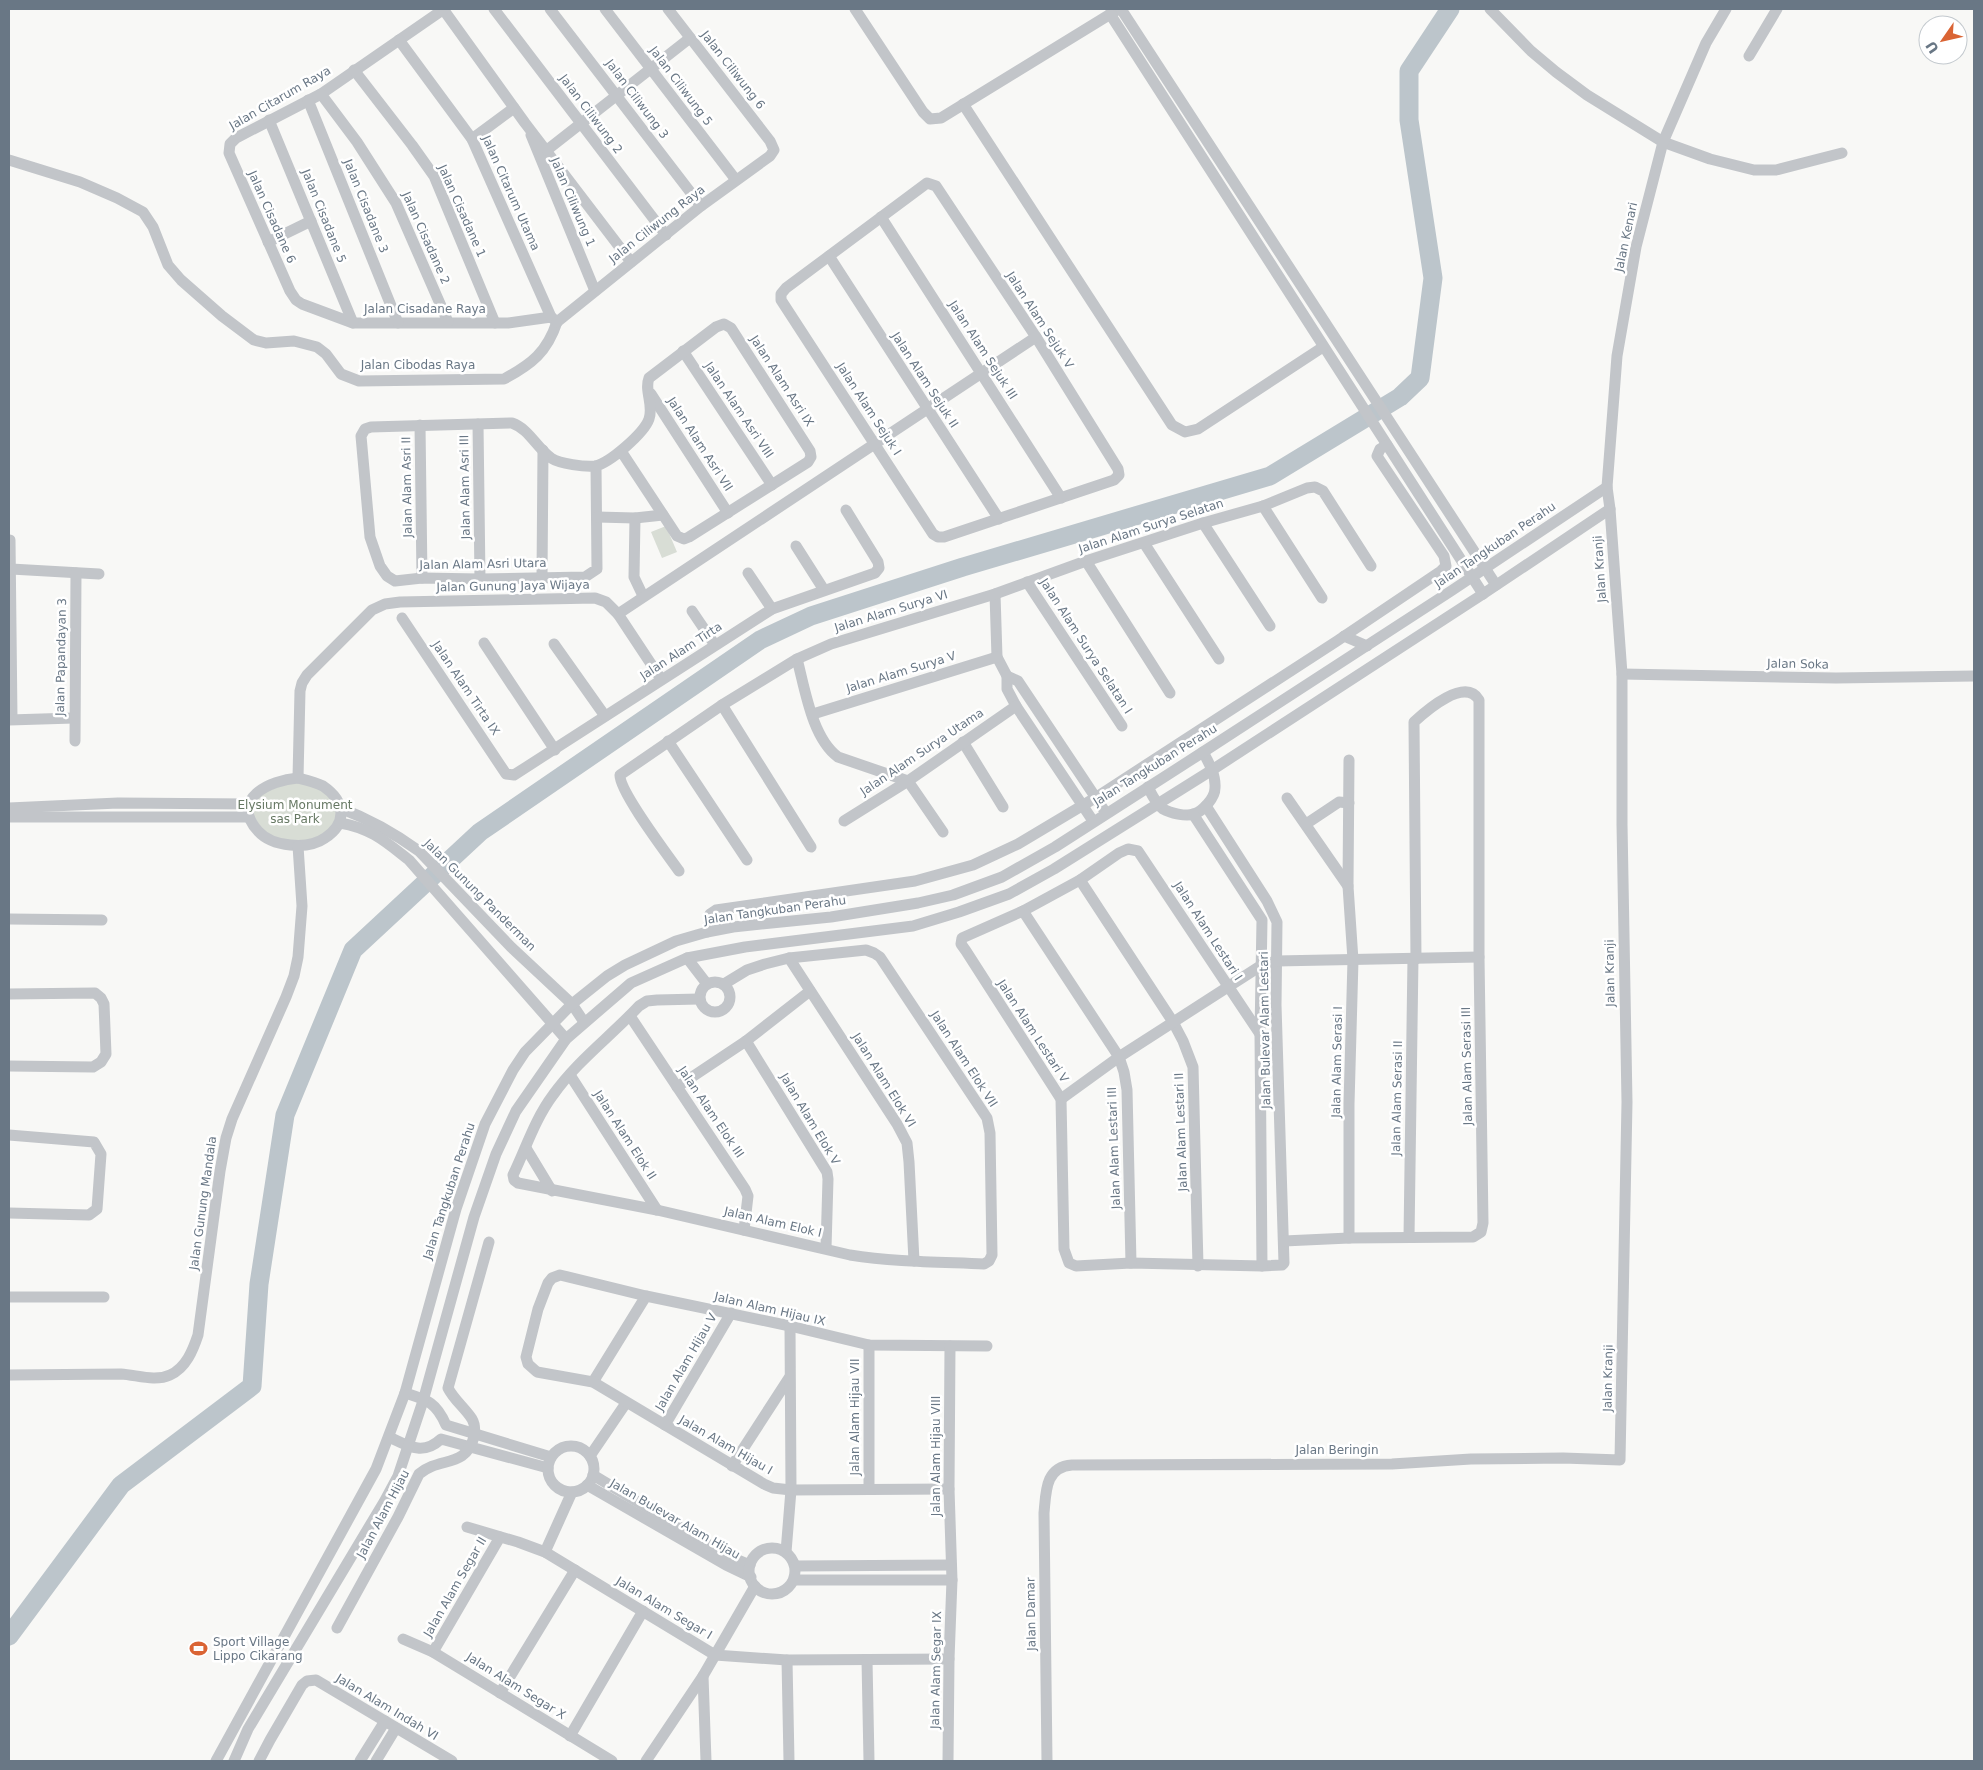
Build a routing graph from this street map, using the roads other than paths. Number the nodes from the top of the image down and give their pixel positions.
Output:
1 (443, 9) edge
2 (494, 9) edge
3 (550, 9) edge
4 (605, 9) edge
5 (668, 9) edge
6 (855, 9) edge
7 (1490, 9) edge
8 (1726, 9) edge
9 (1777, 9) edge
10 (1117, 10) edge
11 (690, 38) junction
12 (398, 40) junction
13 (1749, 56) dead end
14 (650, 68) junction
15 (354, 70) junction
16 (321, 94) junction
17 (616, 95) junction
18 (308, 100) junction
19 (963, 104) junction
20 (514, 108) junction
21 (269, 120) junction
22 (526, 123) junction
23 (580, 124) junction
24 (472, 139) junction
25 (1663, 142) junction
26 (230, 144) joint
27 (547, 150) junction
28 (774, 150) joint
29 (1842, 153) dead end
30 (9, 160) edge
31 (736, 180) junction
32 (701, 206) junction
33 (881, 218) junction
34 (311, 221) junction
35 (666, 235) junction
36 (268, 242) junction
37 (829, 256) junction
38 (631, 262) junction
39 (595, 291) junction
40 (296, 300) joint
41 (554, 319) junction
42 (353, 322) junction
43 (448, 322) junction
44 (398, 323) junction
45 (495, 323) junction
46 (1036, 337) junction
47 (1323, 347) junction
48 (683, 351) junction
49 (981, 374) junction
50 (649, 390) junction
51 (928, 409) junction
52 (478, 424) junction
53 (420, 425) junction
54 (876, 444) junction
55 (1387, 445) junction
56 (543, 450) junction
57 (621, 451) junction
58 (596, 466) junction
59 (772, 485) junction
60 (1606, 487) junction
61 (1062, 498) junction
62 (1263, 506) junction
63 (1610, 509) junction
64 (846, 510) dead end
65 (728, 513) junction
66 (663, 515) junction
67 (597, 517) junction
68 (634, 518) junction
69 (999, 519) junction
70 (1203, 523) junction
71 (10, 540) dead end
72 (1144, 543) junction
73 (796, 546) dead end
74 (1086, 561) junction
75 (1370, 566) dead end
76 (1486, 567) junction
77 (10, 569) junction
78 (76, 572) junction
79 (748, 573) dead end
80 (99, 574) dead end
81 (542, 577) junction
82 (1472, 577) junction
83 (422, 578) junction
84 (480, 579) junction
85 (1027, 582) junction
86 (1496, 585) junction
87 (824, 590) junction
88 (995, 594) junction
89 (1483, 594) junction
90 (643, 596) junction
91 (1322, 598) dead end
92 (772, 609) junction
93 (692, 611) dead end
94 (618, 614) junction
95 (402, 618) dead end
96 (1270, 626) dead end
97 (1341, 639) junction
98 (484, 643) dead end
99 (554, 644) dead end
100 (715, 645) junction
101 (1367, 646) junction
102 (997, 657) junction
103 (797, 659) junction
104 (1219, 659) dead end
105 (1339, 664) junction
106 (1622, 674) junction
107 (1006, 676) junction
108 (1974, 676) edge
109 (661, 679) junction
110 (1170, 693) dead end
111 (1479, 700) joint
112 (722, 705) junction
113 (1016, 706) junction
114 (813, 714) junction
115 (605, 716) junction
116 (74, 718) junction
117 (10, 720) edge
118 (1122, 726) dead end
119 (75, 741) dead end
120 (668, 741) junction
121 (963, 742) junction
122 (555, 750) junction
123 (1203, 752) junction
124 (1068, 757) junction
125 (1349, 760) dead end
126 (1056, 765) junction
127 (1212, 770) junction
128 (506, 774) joint
129 (298, 778) junction
130 (908, 781) junction
131 (1148, 787) junction
132 (1095, 798) junction
133 (1287, 798) dead end
134 (1349, 803) junction
135 (249, 804) junction
136 (1157, 804) junction
137 (1082, 806) junction
138 (1003, 807) dead end
139 (9, 808) edge
140 (340, 808) junction
141 (1208, 810) junction
142 (1106, 814) junction
143 (9, 817) edge
144 (249, 817) junction
145 (1196, 818) junction
146 (844, 821) dead end
147 (1093, 821) junction
148 (340, 823) junction
149 (1306, 824) junction
150 (943, 832) dead end
151 (298, 846) junction
152 (811, 847) dead end
153 (747, 860) dead end
154 (679, 871) dead end
155 (1080, 880) junction
156 (915, 882) junction
157 (1348, 886) junction
158 (918, 903) junction
159 (1023, 911) junction
160 (830, 917) junction
161 (9, 919) edge
162 (102, 920) dead end
163 (707, 932) junction
164 (835, 936) junction
165 (511, 947) junction
166 (686, 958) junction
167 (789, 958) junction
168 (1479, 958) junction
169 (1414, 959) junction
170 (1353, 960) junction
171 (499, 961) junction
172 (1276, 961) junction
173 (1262, 965) junction
174 (707, 984) junction
175 (724, 984) junction
176 (1229, 987) junction
177 (810, 992) junction
178 (9, 994) edge
179 (699, 999) junction
180 (572, 1004) junction
181 (630, 1016) junction
182 (584, 1022) junction
183 (1174, 1022) junction
184 (552, 1024) junction
185 (1260, 1034) junction
186 (566, 1039) junction
187 (746, 1041) junction
188 (1119, 1057) junction
189 (9, 1066) edge
190 (570, 1075) junction
191 (677, 1087) junction
192 (1061, 1099) junction
193 (9, 1135) edge
194 (526, 1148) junction
195 (552, 1191) junction
196 (456, 1210) junction
197 (657, 1210) junction
198 (9, 1213) edge
199 (474, 1220) junction
200 (744, 1230) junction
201 (1349, 1238) junction
202 (1408, 1238) junction
203 (1284, 1241) junction
204 (489, 1242) dead end
205 (826, 1248) junction
206 (914, 1261) junction
207 (989, 1262) joint
208 (1131, 1264) junction
209 (1198, 1266) junction
210 (1262, 1266) junction
211 (646, 1296) junction
212 (9, 1297) edge
213 (104, 1297) dead end
214 (731, 1313) junction
215 (790, 1326) junction
216 (869, 1346) junction
217 (950, 1346) junction
218 (986, 1346) dead end
219 (532, 1369) joint
220 (9, 1375) edge
221 (789, 1378) junction
222 (593, 1382) junction
223 (405, 1393) junction
224 (424, 1399) junction
225 (626, 1403) junction
226 (446, 1424) junction
227 (665, 1425) junction
228 (474, 1434) junction
229 (389, 1437) junction
230 (441, 1439) junction
231 (408, 1446) junction
232 (470, 1448) junction
233 (590, 1456) junction
234 (1620, 1460) joint
235 (549, 1463) junction
236 (732, 1466) junction
237 (1056, 1470) joint
238 (590, 1480) junction
239 (869, 1489) junction
240 (949, 1489) junction
241 (791, 1490) junction
242 (572, 1492) junction
243 (467, 1527) dead end
244 (500, 1537) junction
245 (545, 1552) junction
246 (786, 1552) junction
247 (750, 1565) junction
248 (951, 1565) junction
249 (795, 1566) junction
250 (575, 1570) junction
251 (794, 1580) junction
252 (952, 1580) junction
253 (753, 1581) junction
254 (643, 1611) junction
255 (337, 1628) dead end
256 (403, 1639) dead end
257 (433, 1652) junction
258 (715, 1655) junction
259 (949, 1659) junction
260 (787, 1660) junction
261 (867, 1660) junction
262 (703, 1676) junction
263 (500, 1693) junction
264 (384, 1721) junction
265 (396, 1728) junction
266 (570, 1736) junction
267 (216, 1761) edge
268 (234, 1761) edge
269 (260, 1761) edge
270 (360, 1761) edge
271 (376, 1761) edge
272 (452, 1761) edge
273 (612, 1761) edge
274 (646, 1761) edge
275 (706, 1761) edge
276 (789, 1761) edge
277 (869, 1761) edge
278 (948, 1761) edge
279 (1047, 1761) edge

1 - 12 street, Jalan Citarum Raya
1 - 20 street, Jalan Ciliwung 1
2 - 23 street, Jalan Ciliwung 2
3 - 17 street, Jalan Ciliwung 3
4 - 14 street, Jalan Ciliwung 5
5 - 11 street, Jalan Ciliwung 6
6 - 19 street
7 - 25 street
8 - 25 street, Jalan Kenari
9 - 13 street
10 - 19 street
10 - 47 street
10 - 76 street
11 - 14 street
11 - 28 street, Jalan Ciliwung 6
12 - 15 street, Jalan Citarum Raya
12 - 24 street, Jalan Citarum Utama
14 - 17 street
14 - 31 street, Jalan Ciliwung 5
15 - 16 street, Jalan Citarum Raya
15 - 45 street, Jalan Cisadane 1
16 - 18 street, Jalan Citarum Raya
16 - 43 street, Jalan Cisadane 2
17 - 23 street
17 - 32 street, Jalan Ciliwung 3
18 - 21 street, Jalan Citarum Raya
18 - 44 street, Jalan Cisadane 3
19 - 47 street
20 - 22 street, Jalan Ciliwung 1
20 - 24 street
21 - 26 street, Jalan Citarum Raya
21 - 34 street, Jalan Cisadane 5
22 - 27 street, Jalan Ciliwung 1
22 - 39 street, Jalan Ciliwung 1
23 - 27 street
23 - 35 street, Jalan Ciliwung 2
24 - 41 street, Jalan Citarum Utama
25 - 29 street
25 - 60 street, Jalan Kenari
26 - 36 street, Jalan Cisadane 6
27 - 38 street, Jalan Ciliwung 1
28 - 31 street, Jalan Ciliwung Raya
30 - 41 street, Jalan Cibodas Raya
31 - 32 street, Jalan Ciliwung Raya
32 - 35 street, Jalan Ciliwung Raya
33 - 37 street
33 - 46 street, Jalan Alam Sejuk V
33 - 49 street, Jalan Alam Sejuk III
34 - 36 street
34 - 42 street, Jalan Cisadane 5
35 - 38 street, Jalan Ciliwung Raya
36 - 40 street, Jalan Cisadane 6
37 - 51 street, Jalan Alam Sejuk II
37 - 54 street, Jalan Alam Sejuk I
38 - 39 street, Jalan Ciliwung Raya
39 - 41 street, Jalan Ciliwung Raya
40 - 42 street, Jalan Cisadane Raya
41 - 45 street, Jalan Cisadane Raya
42 - 44 street, Jalan Cisadane Raya
43 - 44 street, Jalan Cisadane Raya
43 - 45 street, Jalan Cisadane Raya
46 - 49 street
46 - 61 street, Jalan Alam Sejuk V
47 - 55 street
48 - 50 street
48 - 59 street, Jalan Alam Asri VIII
48 - 59 street, Jalan Alam Asri IX
49 - 51 street
49 - 61 street, Jalan Alam Sejuk III
50 - 57 street
50 - 65 street, Jalan Alam Asri VII
51 - 54 street
51 - 69 street, Jalan Alam Sejuk II
52 - 53 street
52 - 56 street
52 - 84 street, Jalan Alam Asri III
53 - 83 street, Jalan Alam Asri II
53 - 83 street, Jalan Alam Asri Utara
54 - 69 street, Jalan Alam Sejuk I
54 - 90 street
55 - 82 street
55 - 97 street
56 - 58 street
56 - 81 street
57 - 58 street
57 - 66 street
58 - 67 street
59 - 65 street
60 - 63 street, Jalan Kranji
60 - 76 street, Jalan Tangkuban Perahu
61 - 69 street
62 - 70 street, Jalan Alam Surya Selatan
62 - 75 street, Jalan Alam Surya Selatan
62 - 91 street
63 - 86 street
63 - 106 street, Jalan Kranji
64 - 87 street, Jalan Alam Tirta
65 - 66 street
66 - 68 street
67 - 68 street
67 - 81 street, Jalan Alam Asri Utara
68 - 90 street
70 - 72 street, Jalan Alam Surya Selatan
70 - 96 street
71 - 77 street
72 - 74 street, Jalan Alam Surya Selatan
72 - 104 street
73 - 87 street
74 - 85 street, Jalan Alam Surya Selatan
74 - 110 street
76 - 82 street, Jalan Tangkuban Perahu
76 - 86 street
77 - 78 street
77 - 117 street
78 - 80 street
78 - 116 street, Jalan Papandayan 3
79 - 92 street
81 - 84 street, Jalan Alam Asri Utara
82 - 89 street
82 - 101 street, Jalan Tangkuban Perahu
83 - 84 street, Jalan Alam Asri Utara
85 - 88 street, Jalan Alam Surya Selatan
85 - 118 street, Jalan Alam Surya Selatan I
86 - 89 street
87 - 92 street, Jalan Alam Tirta
88 - 102 street
88 - 103 street, Jalan Alam Surya VI
89 - 127 street
90 - 94 street
92 - 100 street, Jalan Alam Tirta
93 - 100 street
94 - 109 street, Jalan Gunung Jaya Wijaya
94 - 129 street, Jalan Gunung Jaya Wijaya
95 - 128 street, Jalan Alam Tirta IX
97 - 101 street
97 - 105 street
97 - 132 street
98 - 122 street
99 - 115 street
100 - 109 street, Jalan Alam Tirta
101 - 105 street, Jalan Tangkuban Perahu
102 - 107 street
102 - 114 street, Jalan Alam Surya V
103 - 112 street, Jalan Alam Surya VI
103 - 114 street
105 - 123 street, Jalan Tangkuban Perahu
106 - 108 street, Jalan Soka
106 - 234 street, Jalan Kranji
107 - 113 street
107 - 124 street
109 - 115 street, Jalan Alam Tirta
111 - 168 street, Jalan Alam Serasi III
111 - 169 street, Jalan Alam Serasi II
112 - 120 street, Jalan Alam Surya VI
112 - 152 street
113 - 121 street, Jalan Alam Surya Utama
113 - 126 street
114 - 130 street
115 - 122 street, Jalan Alam Tirta
116 - 117 street
116 - 119 street, Jalan Papandayan 3
120 - 153 street
120 - 154 street, Jalan Alam Surya VI
121 - 130 street, Jalan Alam Surya Utama
121 - 138 street
122 - 128 street, Jalan Alam Tirta
123 - 127 street
123 - 131 street, Jalan Tangkuban Perahu
124 - 126 street
124 - 132 street
125 - 134 street, Jalan Alam Serasi I
126 - 137 street
127 - 136 street
127 - 141 street
129 - 135 street
129 - 140 street
130 - 146 street, Jalan Alam Surya Utama
130 - 150 street
131 - 136 street
131 - 142 street, Jalan Tangkuban Perahu
132 - 137 street
132 - 142 street
133 - 149 street
134 - 149 street
134 - 157 street, Jalan Alam Serasi I
135 - 139 street
135 - 144 street
136 - 145 street
136 - 164 street
137 - 147 street
137 - 156 street
140 - 148 street
140 - 165 street, Jalan Gunung Panderman
141 - 145 street
141 - 172 street, Jalan Bulevar Alam Lestari
142 - 147 street, Jalan Tangkuban Perahu
143 - 144 street
144 - 151 street
145 - 173 street, Jalan Bulevar Alam Lestari
147 - 158 street, Jalan Tangkuban Perahu
148 - 151 street
148 - 171 street, Jalan Gunung Panderman
149 - 157 street
151 - 220 street, Jalan Gunung Mandala
155 - 159 street
155 - 176 street, Jalan Alam Lestari I
155 - 183 street, Jalan Alam Lestari II
156 - 158 street
156 - 163 street
157 - 170 street, Jalan Alam Serasi I
158 - 160 street, Jalan Tangkuban Perahu
159 - 188 street, Jalan Alam Lestari III
159 - 192 street, Jalan Alam Lestari V
160 - 163 street, Jalan Tangkuban Perahu
160 - 164 street
161 - 162 street
163 - 180 street, Jalan Tangkuban Perahu
164 - 166 street
165 - 171 street
165 - 180 street, Jalan Gunung Panderman
166 - 174 street
166 - 182 street
167 - 175 street
167 - 177 street, Jalan Alam Elok VI
167 - 207 street, Jalan Alam Elok VII
168 - 169 street
168 - 202 street, Jalan Alam Serasi III
169 - 170 street
169 - 202 street, Jalan Alam Serasi II
170 - 172 street
170 - 201 street, Jalan Alam Serasi I
171 - 184 street, Jalan Gunung Panderman
172 - 173 street
172 - 203 street, Jalan Bulevar Alam Lestari
173 - 176 street
173 - 185 street, Jalan Bulevar Alam Lestari
174 - 175 street
174 - 179 street
175 - 179 street
176 - 183 street
176 - 185 street, Jalan Alam Lestari I
177 - 187 street
177 - 206 street, Jalan Alam Elok VI
178 - 189 street
179 - 181 street
180 - 182 street, Jalan Gunung Panderman
180 - 184 street, Jalan Tangkuban Perahu
181 - 190 street
181 - 191 street, Jalan Alam Elok III
182 - 186 street
183 - 188 street
183 - 209 street, Jalan Alam Lestari II
184 - 186 street, Jalan Gunung Panderman
184 - 196 street, Jalan Tangkuban Perahu
185 - 210 street, Jalan Bulevar Alam Lestari
186 - 199 street
187 - 191 street
187 - 205 street, Jalan Alam Elok V
188 - 192 street
188 - 208 street, Jalan Alam Lestari III
190 - 194 street
190 - 197 street, Jalan Alam Elok II
191 - 200 street, Jalan Alam Elok III
192 - 208 street, Jalan Alam Lestari V
193 - 198 street
194 - 195 street
194 - 195 street, Jalan Alam Elok I
195 - 197 street, Jalan Alam Elok I
196 - 199 street
196 - 223 street, Jalan Tangkuban Perahu
197 - 200 street, Jalan Alam Elok I
199 - 224 street
200 - 205 street, Jalan Alam Elok I
201 - 202 street, Jalan Alam Serasi III
201 - 203 street, Jalan Alam Serasi III
203 - 210 street, Jalan Bulevar Alam Lestari
204 - 228 street
205 - 206 street, Jalan Alam Elok I
206 - 207 street, Jalan Alam Elok I
208 - 209 street
209 - 210 street
211 - 214 street, Jalan Alam Hijau IX
211 - 219 street, Jalan Alam Hijau IX
211 - 222 street
212 - 213 street
214 - 215 street, Jalan Alam Hijau IX
214 - 227 street, Jalan Alam Hijau V
215 - 216 street, Jalan Alam Hijau IX
215 - 221 street
216 - 217 street, Jalan Alam Hijau IX
216 - 239 street, Jalan Alam Hijau VII
217 - 218 street, Jalan Alam Hijau IX
217 - 240 street, Jalan Alam Hijau VIII
219 - 222 street, Jalan Alam Hijau I
221 - 236 street
221 - 241 street
222 - 225 street, Jalan Alam Hijau I
223 - 224 street
223 - 229 street, Jalan Tangkuban Perahu
224 - 226 street
224 - 231 street
225 - 227 street, Jalan Alam Hijau I
225 - 233 street
226 - 228 street
226 - 230 street
227 - 236 street, Jalan Alam Hijau I
228 - 232 street
228 - 235 street
229 - 231 street
229 - 267 street, Jalan Tangkuban Perahu
230 - 231 street
230 - 232 street
231 - 268 street
232 - 235 street
232 - 255 street, Jalan Alam Hijau
233 - 235 street
233 - 238 street
234 - 237 street, Jalan Beringin
235 - 242 street
236 - 241 street, Jalan Alam Hijau I
237 - 279 street, Jalan Damar
238 - 242 street
238 - 247 street, Jalan Bulevar Alam Hijau
238 - 253 street, Jalan Bulevar Alam Hijau
239 - 240 street, Jalan Alam Hijau I
239 - 241 street, Jalan Alam Hijau I
240 - 248 street, Jalan Alam Hijau VIII
241 - 246 street
242 - 245 street
243 - 244 street, Jalan Alam Segar I
244 - 245 street, Jalan Alam Segar I
244 - 257 street, Jalan Alam Segar II
245 - 250 street, Jalan Alam Segar I
246 - 247 street
246 - 249 street
247 - 253 street
248 - 249 street
248 - 252 street, Jalan Alam Hijau VIII
249 - 251 street
250 - 254 street, Jalan Alam Segar I
250 - 263 street
251 - 252 street
251 - 253 street
252 - 259 street, Jalan Alam Segar IX
253 - 258 street
254 - 258 street, Jalan Alam Segar I
254 - 266 street
256 - 257 street, Jalan Alam Segar X
257 - 263 street, Jalan Alam Segar X
258 - 260 street, Jalan Alam Segar I
258 - 262 street
259 - 261 street, Jalan Alam Segar I
259 - 278 street, Jalan Alam Segar IX
260 - 261 street, Jalan Alam Segar I
260 - 276 street
261 - 277 street
262 - 274 street
262 - 275 street
263 - 266 street, Jalan Alam Segar X
264 - 265 street, Jalan Alam Indah VI
264 - 269 street, Jalan Alam Indah VI
264 - 270 street
265 - 271 street
265 - 272 street, Jalan Alam Indah VI
266 - 273 street, Jalan Alam Segar X

